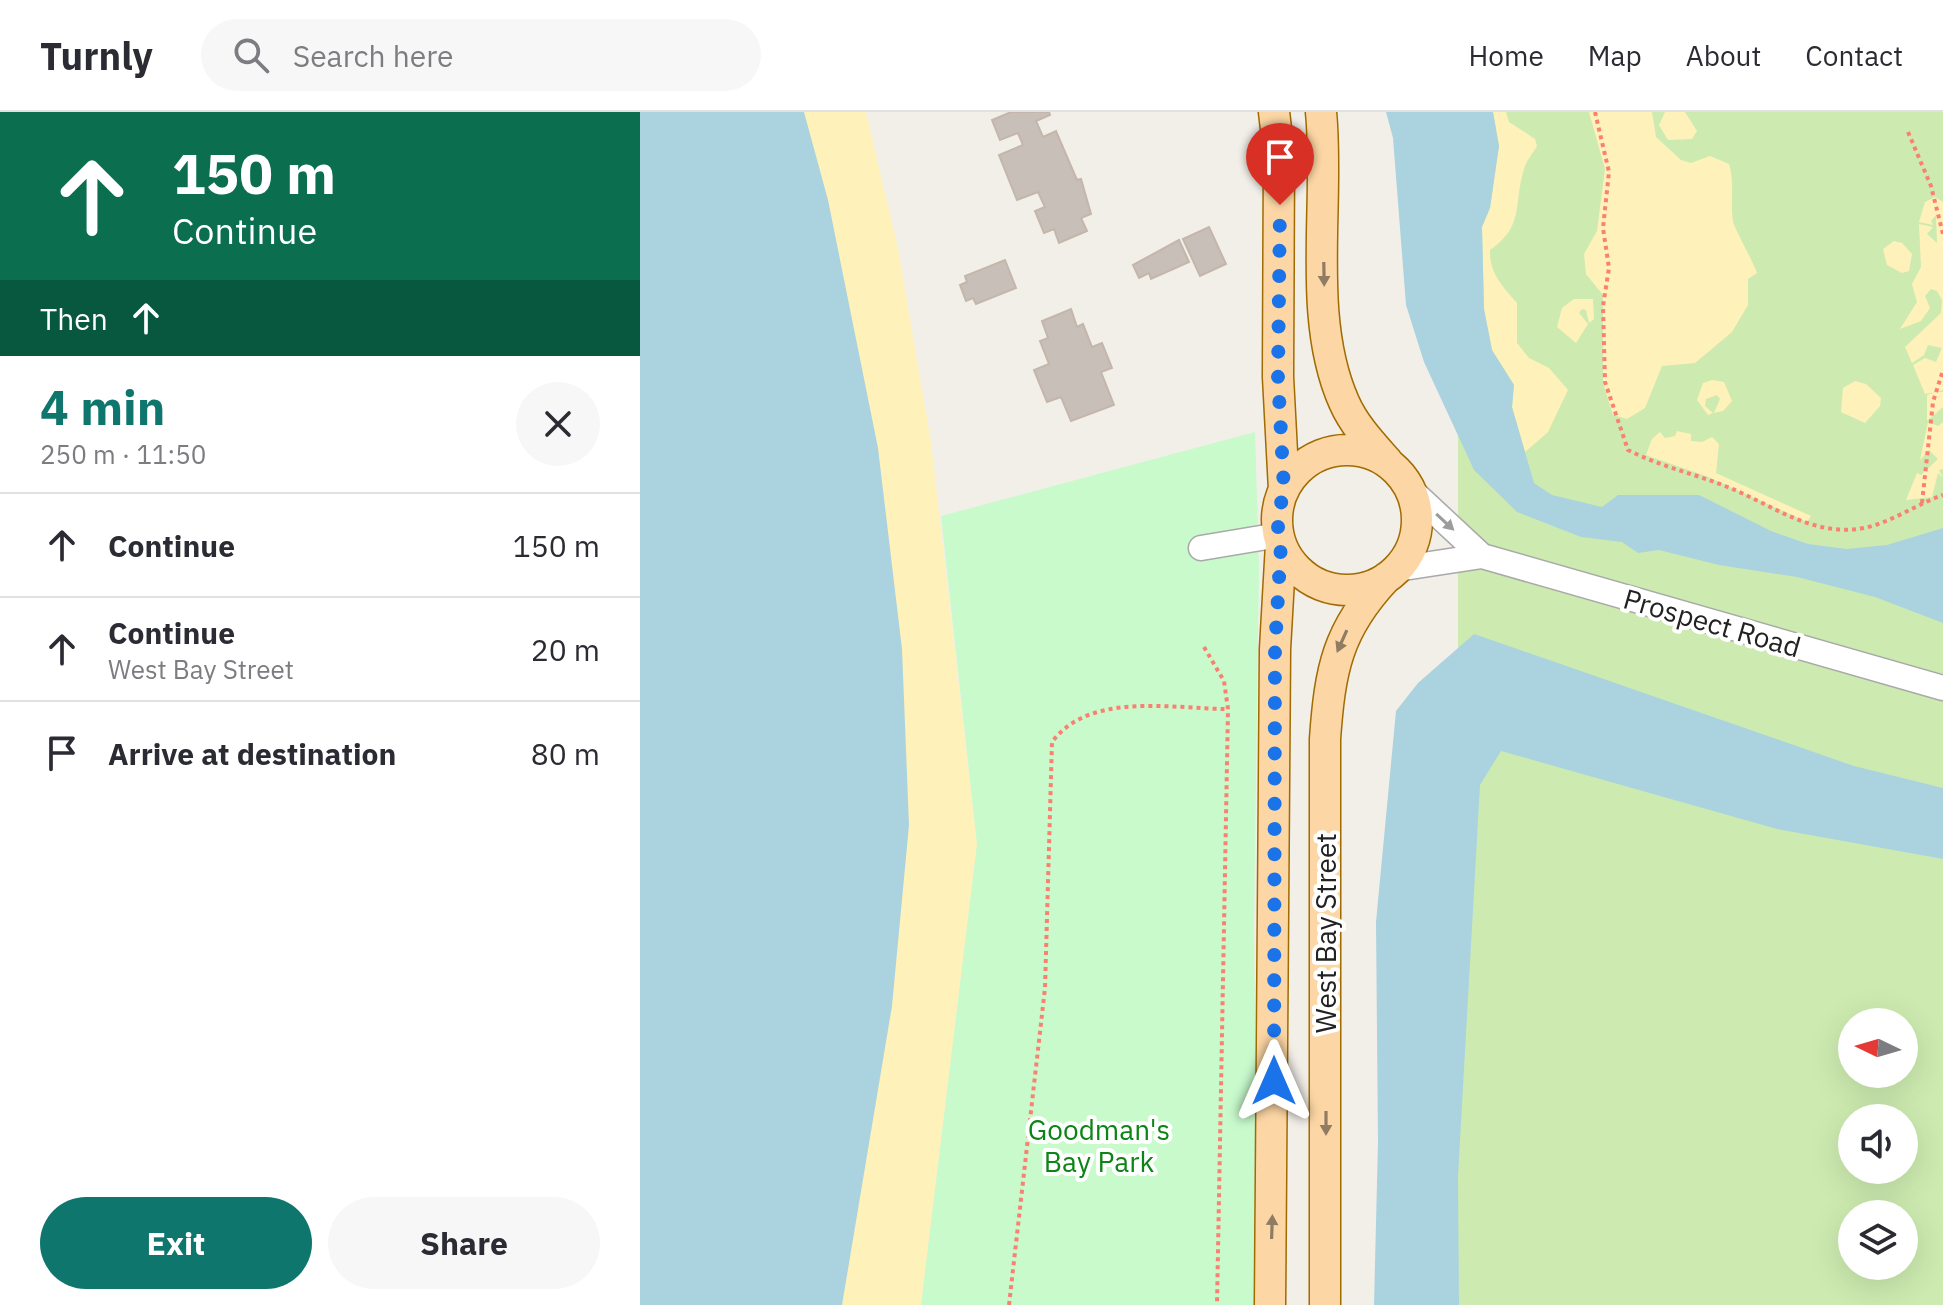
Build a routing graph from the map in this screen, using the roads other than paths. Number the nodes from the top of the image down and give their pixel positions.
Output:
1 (1274, 112) edge
2 (1321, 112) edge
3 (1401, 478) junction
4 (1284, 490) junction
5 (1280, 540) junction
6 (1201, 548) dead end
7 (1482, 556) junction
8 (1392, 574) junction
9 (1943, 688) edge
10 (1270, 1305) edge
11 (1325, 1305) edge

1 - 4 main road
2 -> 3 main road
3 - 4 main road
3 -> 7 street, Prospect Road
3 - 8 main road
4 - 5 main road
5 - 6 street
5 - 8 main road
10 -> 5 main road, West Bay Street
7 - 8 street, Prospect Road
7 - 9 street, Prospect Road
8 -> 11 main road, West Bay Street

